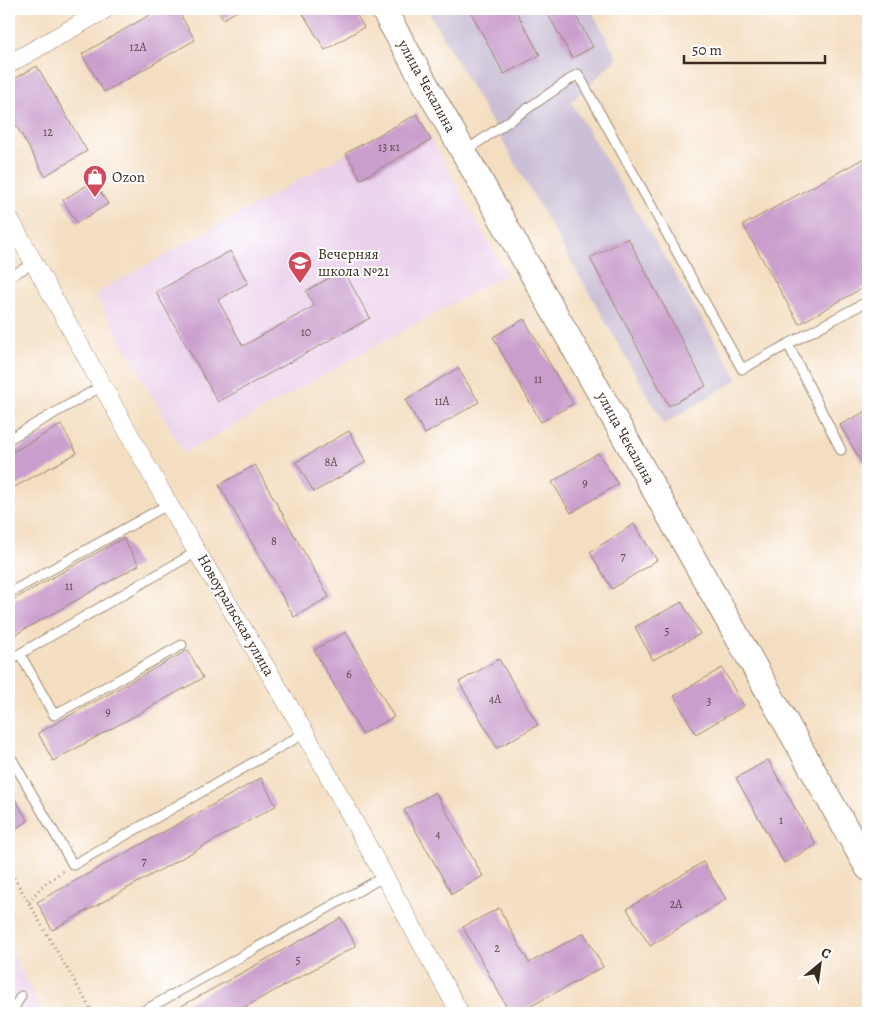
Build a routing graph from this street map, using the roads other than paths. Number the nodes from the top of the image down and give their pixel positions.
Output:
1 (106, 9) edge
2 (383, 9) edge
3 (9, 64) edge
4 (464, 152) junction
5 (9, 218) edge
6 (34, 263) junction
7 (9, 277) edge
8 (868, 301) edge
9 (788, 344) junction
10 (102, 386) junction
11 (9, 439) edge
12 (841, 450) dead end
13 (169, 504) junction
14 (198, 550) junction
15 (9, 593) edge
16 (182, 644) dead end
17 (20, 654) junction
18 (9, 660) edge
19 (305, 733) junction
20 (9, 754) edge
21 (868, 868) edge
22 (384, 876) junction
23 (21, 996) dead end
24 (11, 1013) edge
25 (140, 1013) edge
26 (460, 1013) edge

1 - 3 street
2 - 4 main road, улица Чекалина
4 - 9 lane
4 - 21 main road, улица Чекалина
5 - 6 street, Новоуральская улица
6 - 7 lane
6 - 10 street, Новоуральская улица
8 - 9 lane
9 - 12 lane
10 - 11 lane
10 - 13 street, Новоуральская улица
13 - 14 street, Новоуральская улица
13 - 15 lane
14 - 17 lane
14 - 19 street, Новоуральская улица
16 - 17 lane
17 - 18 lane
19 - 20 lane
19 - 22 street, Новоуральская улица
22 - 25 lane
22 - 26 street, Новоуральская улица
23 - 24 lane

